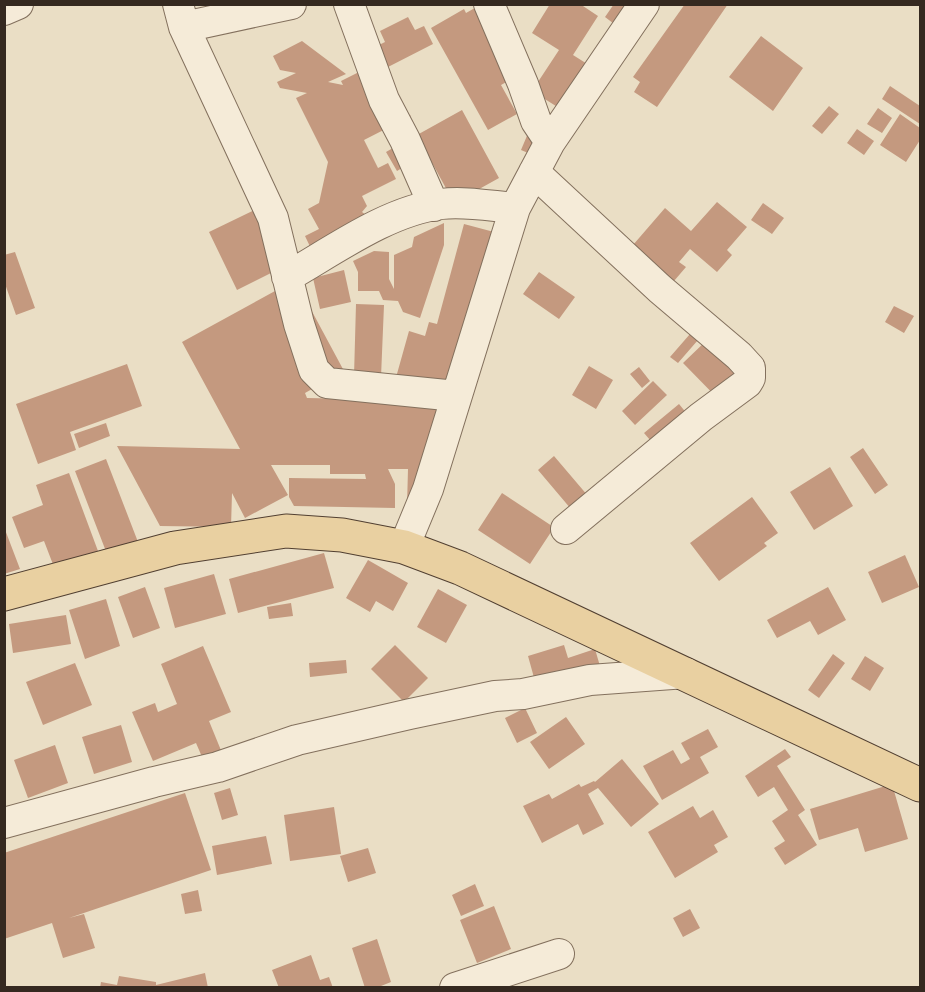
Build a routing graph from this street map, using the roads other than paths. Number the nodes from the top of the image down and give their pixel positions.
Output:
1 (18, 4) edge
2 (291, 4) edge
3 (349, 4) edge
4 (489, 4) edge
5 (644, 4) edge
6 (4, 10) edge
7 (181, 16) edge
8 (550, 142) junction
9 (534, 172) junction
10 (434, 206) junction
11 (515, 208) junction
12 (286, 277) junction
13 (456, 396) junction
14 (566, 529) dead end
15 (404, 547) junction
16 (4, 594) edge
17 (686, 673) junction
18 (921, 785) edge
19 (4, 824) edge
20 (559, 954) dead end
21 (455, 987) edge

1 - 6 street
2 - 7 street
3 - 10 street
4 - 8 street
5 - 8 street
7 - 12 street
8 - 9 street
9 - 11 street
9 - 14 street
10 - 11 street
10 - 12 street
11 - 13 street
12 - 13 street
13 - 15 street
15 - 16 main road
15 - 17 main road
17 - 18 main road
17 - 19 street
20 - 21 street

